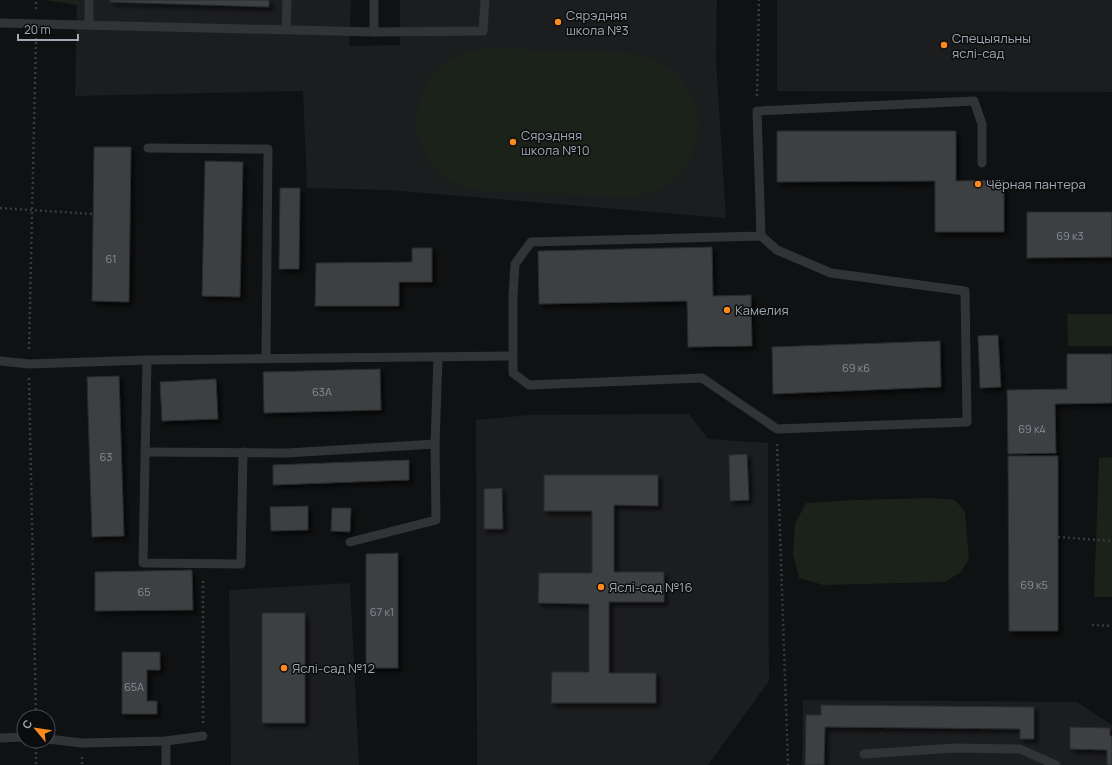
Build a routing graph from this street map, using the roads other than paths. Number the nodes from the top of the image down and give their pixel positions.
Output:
1 (89, 0) edge
2 (287, 0) edge
3 (374, 0) edge
4 (485, 0) edge
5 (0, 23) edge
6 (89, 24) junction
7 (286, 29) junction
8 (374, 32) junction
9 (148, 148) dead end
10 (982, 163) dead end
11 (761, 236) junction
12 (512, 356) junction
13 (438, 357) junction
14 (266, 358) junction
15 (147, 360) junction
16 (0, 361) edge
17 (435, 444) junction
18 (145, 452) junction
19 (243, 452) junction
20 (350, 542) dead end
21 (203, 736) road end
22 (16, 737) edge
23 (0, 738) edge
24 (56, 740) edge
25 (166, 741) junction
26 (864, 754) dead end
27 (166, 765) edge
28 (1056, 765) edge

1 - 6 lane
2 - 7 lane
3 - 8 lane
4 - 8 lane
5 - 6 lane
6 - 7 lane
7 - 8 lane
9 - 14 lane
10 - 11 lane
11 - 12 lane
11 - 12 lane
12 - 13 lane
13 - 14 lane
13 - 17 lane
14 - 15 lane
15 - 16 lane
15 - 18 lane
17 - 19 lane
17 - 20 lane
18 - 19 lane
18 - 19 lane
21 - 25 lane
22 - 23 lane
24 - 25 lane
25 - 27 lane
26 - 28 lane

